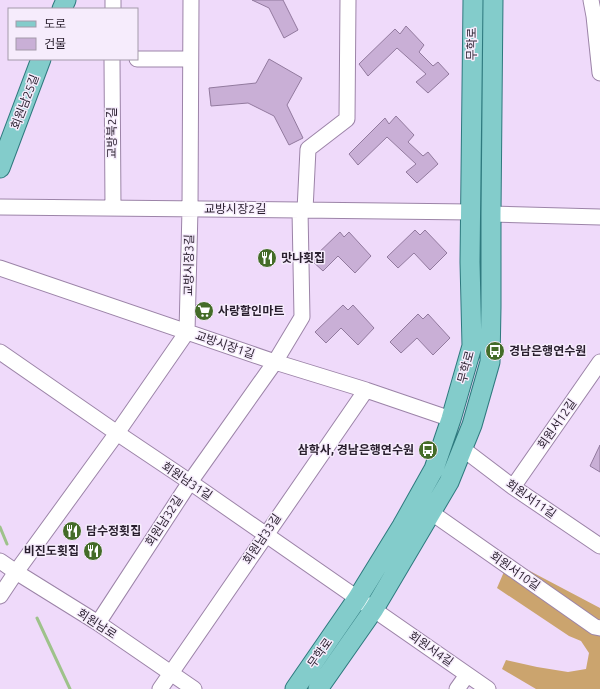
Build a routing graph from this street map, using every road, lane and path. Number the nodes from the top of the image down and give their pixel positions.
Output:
1 (191, 0) edge
2 (348, 0) edge
3 (473, 0) edge
4 (493, 0) edge
5 (591, 0) edge
6 (138, 59) edge
7 (190, 59) junction
8 (41, 60) edge
9 (112, 60) edge
10 (600, 73) edge
11 (0, 168) edge
12 (0, 207) edge
13 (113, 208) junction
14 (190, 209) junction
15 (303, 210) junction
16 (471, 212) junction
17 (491, 214) junction
18 (600, 216) edge
19 (0, 268) edge
20 (187, 332) junction
21 (0, 352) edge
22 (275, 362) junction
23 (600, 362) edge
24 (366, 390) junction
25 (451, 419) junction
26 (117, 433) junction
27 (463, 449) junction
28 (190, 482) junction
29 (513, 487) junction
30 (432, 512) junction
31 (265, 534) junction
32 (600, 546) edge
33 (0, 561) edge
34 (16, 572) junction
35 (0, 596) edge
36 (357, 599) junction
37 (374, 610) junction
38 (98, 623) junction
39 (600, 628) edge
40 (171, 674) junction
41 (468, 675) junction
42 (160, 689) edge
43 (194, 689) edge
44 (295, 689) edge
45 (318, 689) edge
46 (457, 689) edge
47 (488, 689) edge

1 - 7 street, 교방시장3길
2 - 15 street, 회원남32길
3 - 16 main road, 무학로
4 - 17 main road, 무학로
5 - 10 street
6 - 7 street
7 - 14 street, 교방시장3길
8 - 11 main road, 회원남25길
9 - 13 street, 교방북2길
12 - 13 street, 교방시장2길
13 - 14 street, 교방시장2길
14 - 15 street, 교방시장2길
14 - 20 street, 교방시장3길
15 - 16 street, 교방시장2길
15 - 22 street, 회원남32길
16 - 25 main road, 무학로
17 - 18 street
17 - 27 main road, 무학로
19 - 20 street, 교방시장1길
20 - 22 street, 교방시장1길
20 - 26 street
21 - 26 street, 회원남31길
22 - 24 street, 교방시장1길
22 - 28 street, 회원남32길
23 - 29 street, 회원서12길
24 - 25 street, 교방시장1길
24 - 31 street, 회원남33길
25 - 36 main road, 무학로
26 - 28 street, 회원남31길
26 - 34 street
27 - 29 street, 회원서11길
27 - 30 main road, 무학로
28 - 31 street, 회원남31길
28 - 38 street, 회원남32길
29 - 32 street, 회원서11길
30 - 37 main road, 무학로
30 - 39 street, 회원서10길
31 - 36 street, 회원남31길
31 - 40 street, 회원남33길
33 - 34 street, 회원남로
34 - 35 street
34 - 38 street, 회원남로
36 - 37 street, 회원남31길
36 - 44 main road, 무학로
37 - 41 street, 회원서4길
37 - 45 main road, 무학로
38 - 40 street, 회원남로
40 - 42 street, 회원남33길
40 - 43 street, 회원남로
41 - 46 street
41 - 47 street, 회원서4길

